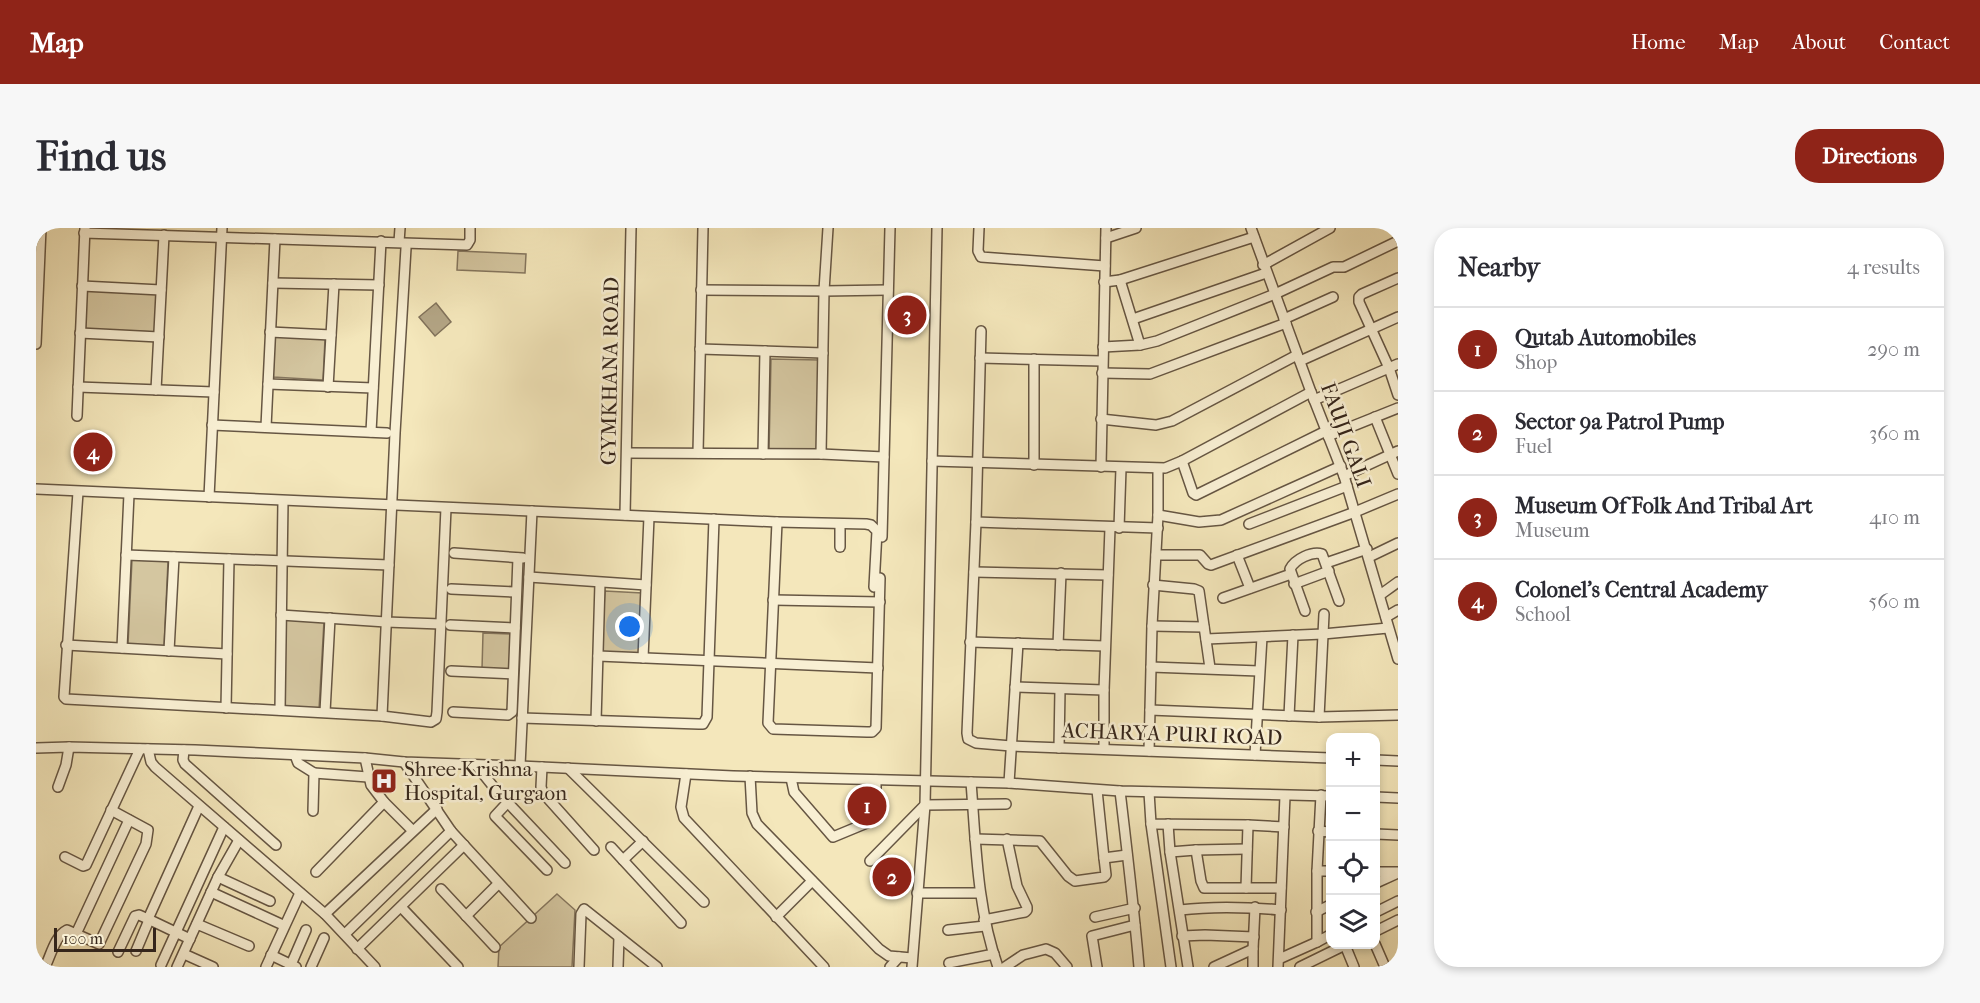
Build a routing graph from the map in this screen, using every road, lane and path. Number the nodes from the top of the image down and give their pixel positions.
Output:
1 (41, 228) edge
2 (400, 228) edge
3 (470, 228) edge
4 (631, 228) edge
5 (703, 228) edge
6 (828, 228) edge
7 (890, 228) edge
8 (937, 228) edge
9 (979, 228) edge
10 (1136, 228) edge
11 (1330, 228) edge
12 (84, 230) edge
13 (222, 233) edge
14 (1106, 233) edge
15 (1252, 233) edge
16 (164, 235) junction
17 (275, 238) junction
18 (381, 241) junction
19 (1398, 241) edge
20 (403, 245) junction
21 (38, 257) edge
22 (1105, 266) junction
23 (1265, 269) junction
24 (1398, 278) edge
25 (1120, 280) junction
26 (1104, 282) junction
27 (273, 283) junction
28 (334, 284) junction
29 (379, 285) junction
30 (82, 286) junction
31 (161, 290) junction
32 (701, 290) junction
33 (888, 290) junction
34 (824, 291) junction
35 (1275, 294) junction
36 (1333, 297) dead end
37 (1398, 317) edge
38 (1133, 319) junction
39 (1285, 321) junction
40 (1372, 329) junction
41 (981, 331) dead end
42 (270, 332) junction
43 (80, 333) junction
44 (331, 335) junction
45 (159, 338) junction
46 (36, 345) edge
47 (1140, 345) junction
48 (1103, 347) junction
49 (700, 349) junction
50 (765, 351) junction
51 (823, 353) junction
52 (980, 358) junction
53 (1298, 358) junction
54 (1034, 359) junction
55 (1102, 361) junction
56 (1394, 366) edge
57 (1102, 373) junction
58 (268, 384) junction
59 (78, 387) junction
60 (328, 387) junction
61 (373, 388) junction
62 (156, 390) junction
63 (214, 392) junction
64 (1398, 395) edge
65 (1312, 396) junction
66 (1398, 408) edge
67 (77, 416) dead end
68 (1375, 417) junction
69 (1101, 419) junction
70 (212, 425) junction
71 (266, 427) junction
72 (371, 432) junction
73 (387, 433) dead end
74 (1327, 434) junction
75 (627, 453) junction
76 (698, 453) junction
77 (1394, 453) edge
78 (763, 454) junction
79 (821, 454) junction
80 (884, 457) junction
81 (932, 461) junction
82 (1182, 461) junction
83 (978, 463) junction
84 (1034, 465) junction
85 (1341, 466) junction
86 (1101, 467) junction
87 (1121, 468) junction
88 (1158, 469) junction
89 (1398, 474) edge
90 (1346, 481) junction
91 (36, 489) edge
92 (78, 492) junction
93 (129, 494) junction
94 (1398, 494) edge
95 (209, 497) junction
96 (283, 501) junction
97 (392, 505) junction
98 (446, 508) junction
99 (532, 511) junction
100 (1355, 512) junction
101 (1158, 515) junction
102 (625, 516) junction
103 (649, 517) junction
104 (714, 519) junction
105 (777, 522) junction
106 (976, 522) junction
107 (840, 524) junction
108 (1249, 524) dead end
109 (1114, 528) junction
110 (1158, 528) junction
111 (1398, 543) edge
112 (840, 547) dead end
113 (454, 553) dead end
114 (1368, 553) junction
115 (126, 555) junction
116 (1156, 555) junction
117 (1237, 555) junction
118 (174, 557) junction
119 (518, 558) junction
120 (530, 558) junction
121 (229, 559) junction
122 (282, 561) junction
123 (389, 565) junction
124 (1327, 567) junction
125 (974, 572) junction
126 (1061, 573) junction
127 (1291, 574) junction
128 (1108, 575) junction
129 (530, 577) junction
130 (1398, 582) edge
131 (600, 583) junction
132 (1294, 584) junction
133 (646, 585) junction
134 (1154, 585) junction
135 (874, 587) dead end
136 (1250, 588) junction
137 (451, 589) dead end
138 (516, 592) junction
139 (1380, 595) junction
140 (1223, 598) dead end
141 (773, 600) junction
142 (1339, 601) dead end
143 (880, 602) junction
144 (1305, 610) dead end
145 (1398, 610) edge
146 (1324, 614) dead end
147 (281, 615) junction
148 (1386, 617) junction
149 (330, 618) junction
150 (386, 622) junction
151 (446, 625) junction
152 (1152, 626) junction
153 (1204, 627) junction
154 (515, 628) junction
155 (1388, 628) junction
156 (1323, 634) junction
157 (1293, 635) junction
158 (1262, 637) junction
159 (1206, 639) junction
160 (970, 642) junction
161 (1018, 643) junction
162 (66, 645) junction
163 (1058, 645) junction
164 (1106, 646) junction
165 (122, 648) junction
166 (169, 651) junction
167 (227, 654) junction
168 (598, 656) junction
169 (643, 657) junction
170 (1398, 659) edge
171 (709, 660) junction
172 (771, 663) junction
173 (1151, 667) junction
174 (878, 668) junction
175 (1210, 668) junction
176 (1259, 670) junction
177 (452, 671) dead end
178 (513, 674) junction
179 (1015, 687) junction
180 (1060, 689) junction
181 (1104, 690) junction
182 (226, 708) junction
183 (280, 710) junction
184 (1150, 710) junction
185 (325, 712) junction
186 (453, 712) dead end
187 (1257, 714) junction
188 (1398, 715) edge
189 (382, 716) junction
190 (1288, 716) junction
191 (1319, 717) junction
192 (522, 718) junction
193 (596, 721) junction
194 (1011, 746) junction
195 (69, 747) junction
196 (36, 748) edge
197 (1059, 748) junction
198 (144, 749) junction
199 (1104, 749) junction
200 (184, 750) junction
201 (1149, 751) junction
202 (295, 755) junction
203 (1256, 755) junction
204 (365, 758) junction
205 (1326, 758) edge
206 (1380, 760) edge
207 (1398, 761) edge
208 (404, 762) junction
209 (476, 765) junction
210 (520, 766) junction
211 (542, 766) junction
212 (568, 768) junction
213 (314, 773) junction
214 (686, 774) junction
215 (750, 776) junction
216 (369, 777) junction
217 (791, 778) junction
218 (876, 780) junction
219 (924, 780) junction
220 (971, 782) junction
221 (1009, 783) junction
222 (58, 787) dead end
223 (1097, 789) junction
224 (1120, 791) junction
225 (1149, 792) junction
226 (1285, 796) junction
227 (1326, 796) edge
228 (1380, 797) edge
229 (1398, 798) edge
230 (384, 802) junction
231 (507, 802) junction
232 (1006, 804) dead end
233 (925, 805) junction
234 (972, 805) junction
235 (199, 806) junction
236 (436, 809) junction
237 (111, 810) junction
238 (313, 811) dead end
239 (129, 820) junction
240 (1151, 824) junction
241 (1168, 824) junction
242 (1248, 825) junction
243 (224, 827) junction
244 (1284, 827) junction
245 (412, 830) junction
246 (451, 831) junction
247 (1318, 831) junction
248 (1326, 832) edge
249 (1380, 834) edge
250 (1398, 836) edge
251 (833, 837) junction
252 (975, 839) junction
253 (1006, 839) junction
254 (239, 840) junction
255 (643, 841) junction
256 (842, 844) dead end
257 (276, 845) dead end
258 (464, 845) junction
259 (611, 847) dead end
260 (1247, 849) junction
261 (594, 850) dead end
262 (1196, 850) junction
263 (1170, 852) junction
264 (1127, 855) junction
265 (65, 857) dead end
266 (1104, 858) junction
267 (622, 860) junction
268 (870, 861) dead end
269 (565, 863) dead end
270 (548, 870) dead end
271 (1317, 871) junction
272 (1326, 871) edge
273 (316, 872) dead end
274 (1380, 872) edge
275 (1398, 872) edge
276 (218, 877) junction
277 (812, 881) junction
278 (1380, 881) edge
279 (498, 884) junction
280 (1246, 888) junction
281 (1281, 888) junction
282 (441, 889) dead end
283 (211, 892) junction
284 (300, 893) junction
285 (917, 893) junction
286 (980, 893) junction
287 (1398, 901) edge
288 (270, 902) dead end
289 (704, 902) dead end
290 (1255, 907) junction
291 (1326, 907) edge
292 (401, 908) junction
293 (1135, 908) junction
294 (1180, 910) junction
295 (1281, 910) junction
296 (1380, 910) edge
297 (1316, 912) junction
298 (325, 914) junction
299 (466, 916) junction
300 (1095, 916) dead end
301 (776, 917) junction
302 (531, 918) dead end
303 (148, 919) junction
304 (1398, 920) edge
305 (681, 923) dead end
306 (985, 923) junction
307 (197, 924) junction
308 (284, 925) junction
309 (1136, 925) junction
310 (1380, 929) edge
311 (306, 930) dead end
312 (948, 930) dead end
313 (175, 932) junction
314 (76, 934) junction
315 (345, 934) junction
316 (1182, 936) junction
317 (1254, 937) junction
318 (1326, 937) edge
319 (619, 938) junction
320 (190, 939) junction
321 (324, 939) dead end
322 (1317, 942) junction
323 (99, 945) junction
324 (249, 946) dead end
325 (495, 947) dead end
326 (357, 949) junction
327 (1253, 949) junction
328 (1338, 949) edge
329 (1347, 949) edge
330 (1377, 949) edge
331 (136, 951) dead end
332 (184, 954) junction
333 (994, 954) junction
334 (271, 955) junction
335 (899, 957) junction
336 (1321, 957) junction
337 (1015, 959) junction
338 (912, 962) edge
339 (949, 963) dead end
340 (1279, 963) edge
341 (161, 965) dead end
342 (653, 965) edge
343 (292, 966) edge
344 (45, 967) edge
345 (177, 967) edge
346 (213, 967) edge
347 (266, 967) edge
348 (311, 967) edge
349 (375, 967) edge
350 (458, 967) edge
351 (579, 967) edge
352 (618, 967) edge
353 (824, 967) edge
354 (890, 967) edge
355 (998, 967) edge
356 (1005, 967) edge
357 (1022, 967) edge
358 (1067, 967) edge
359 (1097, 967) edge
360 (1139, 967) edge
361 (1172, 967) edge
362 (1188, 967) edge
363 (1214, 967) edge
364 (1252, 967) edge
365 (1300, 967) edge
366 (1326, 967) edge
367 (1354, 967) edge
368 (1385, 967) edge

1 - 21 street
2 - 20 street
3 - 20 street
4 - 75 street, GYMKHANA ROAD
5 - 32 street
6 - 34 street
7 - 33 street
8 - 81 street
9 - 22 street
10 - 14 street
11 - 23 street
12 - 16 street
12 - 30 street
13 - 16 street
13 - 17 street
13 - 63 street
14 - 22 street
15 - 23 street, FAUJI GALI
15 - 25 street
16 - 31 street
17 - 18 street
17 - 27 street
18 - 20 street
18 - 29 street
19 - 35 street
20 - 97 street
21 - 46 street
22 - 26 street
23 - 35 street, FAUJI GALI
23 - 38 street
24 - 40 street
25 - 26 street
25 - 38 street
26 - 48 street
27 - 28 street
27 - 42 street
28 - 29 street
28 - 44 street
29 - 61 street
30 - 31 street
30 - 43 street
31 - 45 street
32 - 34 street
32 - 49 street
33 - 34 street
33 - 80 street
34 - 51 street
35 - 39 street, FAUJI GALI
35 - 47 street
36 - 39 street
37 - 40 street
38 - 47 street
39 - 53 street, FAUJI GALI
39 - 57 street
40 - 53 street
40 - 56 street
41 - 52 street
42 - 44 street
42 - 58 street
43 - 45 street
43 - 59 street
44 - 60 street
45 - 62 street
47 - 48 street
48 - 55 street
49 - 50 street
49 - 76 street
50 - 51 street
50 - 78 street
51 - 79 street
52 - 54 street
52 - 83 street
53 - 65 street, FAUJI GALI
53 - 69 street
54 - 55 street
54 - 84 street
55 - 57 street
56 - 64 street
56 - 65 street
57 - 69 street
58 - 60 street
58 - 71 street
59 - 62 street
59 - 67 street
60 - 61 street
61 - 72 street
62 - 63 street
63 - 70 street
65 - 74 street, FAUJI GALI
65 - 82 street
66 - 68 street
68 - 74 street
68 - 77 street
69 - 86 street
70 - 71 street
70 - 95 street
71 - 72 street
72 - 73 street
74 - 82 street
74 - 85 street, FAUJI GALI
75 - 76 street
75 - 102 street, GYMKHANA ROAD
76 - 78 street
77 - 89 street
77 - 90 street
78 - 79 street
79 - 80 street
80 - 143 street
81 - 83 street
81 - 219 street
82 - 88 street
83 - 84 street
83 - 106 street
84 - 86 street
85 - 90 street, FAUJI GALI
85 - 101 street
86 - 87 street
87 - 88 street
87 - 109 street
88 - 101 street
90 - 100 street, FAUJI GALI
90 - 108 street
91 - 92 street
92 - 93 street
92 - 162 street
93 - 95 street
93 - 115 street
94 - 100 street
95 - 96 street
96 - 97 street
96 - 122 street
97 - 98 street
97 - 123 street
98 - 99 street
98 - 151 street
99 - 102 street
99 - 120 street
100 - 114 street, FAUJI GALI
100 - 117 street
101 - 110 street
102 - 103 street
103 - 104 street
103 - 133 street
104 - 105 street
104 - 171 street
105 - 107 street
105 - 141 street
106 - 109 street
106 - 125 street
107 - 112 street
107 - 135 street
109 - 110 street
109 - 128 street
110 - 116 street
111 - 114 street
113 - 119 street
114 - 124 street
114 - 139 street, FAUJI GALI
115 - 118 street
115 - 165 street
116 - 117 street
116 - 134 street
117 - 136 street
118 - 121 street
118 - 166 street
119 - 120 street
119 - 138 street
120 - 129 street
121 - 122 street
121 - 167 street
122 - 123 street
122 - 147 street
123 - 150 street
124 - 127 street
124 - 132 street
124 - 142 street
125 - 126 street
125 - 160 street
126 - 128 street
126 - 163 street
127 - 132 street
127 - 136 street
128 - 164 street
129 - 131 street
129 - 192 street
130 - 139 street
131 - 133 street
131 - 168 street
132 - 144 street
133 - 169 street
134 - 152 street
134 - 153 street
136 - 140 street
137 - 138 street
138 - 154 street
139 - 148 street, FAUJI GALI
141 - 143 street
141 - 172 street
143 - 174 street
145 - 148 street
146 - 156 street
147 - 149 street
147 - 183 street
148 - 155 street, FAUJI GALI
149 - 150 street
149 - 185 street
150 - 151 street
150 - 189 street
151 - 154 street
151 - 189 street
152 - 153 street
152 - 173 street
153 - 159 street
154 - 178 street
155 - 156 street
155 - 170 street, FAUJI GALI
156 - 157 street
156 - 191 street
157 - 158 street
157 - 190 street
158 - 159 street
158 - 176 street
159 - 175 street
160 - 161 street
160 - 194 street, ACHARYA PURI ROAD
161 - 163 street
161 - 179 street
162 - 165 street
162 - 182 street
163 - 164 street
164 - 181 street
165 - 166 street
166 - 167 street
167 - 182 street
168 - 169 street
168 - 193 street
169 - 171 street
171 - 172 street
171 - 193 street
172 - 174 street
172 - 174 street
173 - 175 street
173 - 184 street
175 - 176 street
176 - 187 street
177 - 178 street
178 - 186 street
179 - 180 street
179 - 194 street
180 - 181 street
180 - 197 street
181 - 199 street
182 - 183 street
183 - 185 street
184 - 187 street
184 - 201 street
185 - 189 street
187 - 190 street
187 - 203 street
188 - 191 street
190 - 191 street
192 - 193 street
192 - 210 street
194 - 197 street, ACHARYA PURI ROAD
194 - 221 street
195 - 196 street
195 - 198 street
195 - 222 street
197 - 199 street, ACHARYA PURI ROAD
198 - 200 street
198 - 235 street
198 - 237 street
199 - 201 street, ACHARYA PURI ROAD
200 - 202 street
200 - 257 street
201 - 203 street, ACHARYA PURI ROAD
202 - 204 street
202 - 213 street
203 - 205 street, ACHARYA PURI ROAD
204 - 208 street
204 - 216 street
206 - 207 street
208 - 209 street
208 - 236 street
209 - 210 street
209 - 231 street
210 - 211 street
211 - 212 street
211 - 261 street
212 - 214 street
212 - 255 street
213 - 216 street
213 - 238 street
214 - 215 street
214 - 301 street
215 - 217 street
215 - 277 street
216 - 230 street
217 - 218 street
217 - 251 street
218 - 219 street
218 - 251 street
219 - 220 street
219 - 233 street
220 - 221 street
220 - 234 street
221 - 223 street
223 - 224 street
223 - 266 street
224 - 225 street
224 - 264 street
225 - 226 street
225 - 240 street
226 - 227 street
226 - 244 street
227 - 247 street
228 - 229 street
230 - 245 street
230 - 273 street
231 - 269 street
231 - 270 street
232 - 234 street
233 - 234 street
233 - 268 street
233 - 285 street
234 - 252 street
235 - 243 street
235 - 303 street
236 - 245 street
236 - 246 street
237 - 239 street
237 - 265 street
239 - 314 street
239 - 323 street
240 - 241 street
240 - 361 street
241 - 242 street
241 - 263 street
242 - 244 street
242 - 260 street
243 - 254 street
243 - 313 street
244 - 281 street
245 - 298 street
246 - 258 street
246 - 315 street
247 - 248 street
247 - 271 street
249 - 250 street
251 - 256 street
252 - 253 street
252 - 286 street
253 - 266 street
253 - 306 street
254 - 276 street
254 - 284 street
255 - 267 street
255 - 289 street
258 - 279 street
258 - 292 street
259 - 267 street
260 - 262 street
260 - 280 street
262 - 263 street
262 - 280 street
263 - 294 street
264 - 266 street
264 - 293 street
267 - 305 street
271 - 272 street
271 - 297 street
274 - 275 street
275 - 278 street
276 - 283 street
276 - 288 street
277 - 301 street
277 - 335 street
279 - 299 street
279 - 302 street
280 - 281 street
281 - 295 street
282 - 299 street
283 - 307 street
283 - 308 street
284 - 298 street
284 - 308 street
285 - 286 street
285 - 338 street
286 - 306 street
287 - 296 street
290 - 294 street
290 - 295 street
290 - 317 street
291 - 297 street
292 - 326 street
292 - 350 street
293 - 300 street
293 - 309 street
294 - 316 street
295 - 340 street
297 - 322 street
298 - 315 street
299 - 325 street
301 - 353 street
303 - 313 street
303 - 323 street
303 - 331 street
304 - 310 street
306 - 312 street
306 - 333 street
307 - 320 street
307 - 324 street
308 - 334 street
309 - 359 street
309 - 360 street
311 - 343 street
313 - 320 street
313 - 341 street
314 - 323 street
314 - 344 street
315 - 326 street
316 - 317 street
316 - 362 street
317 - 327 street
318 - 322 street
319 - 342 street
319 - 351 street
319 - 352 street
320 - 332 street
321 - 348 street
322 - 340 street
326 - 349 street
327 - 363 street
327 - 364 street
328 - 336 street
329 - 367 street
330 - 368 street
332 - 345 street
332 - 346 street
333 - 339 street
333 - 355 street
334 - 343 street
334 - 347 street
335 - 338 street
335 - 354 street
336 - 365 street
336 - 366 street
337 - 356 street
337 - 357 street
337 - 358 street

